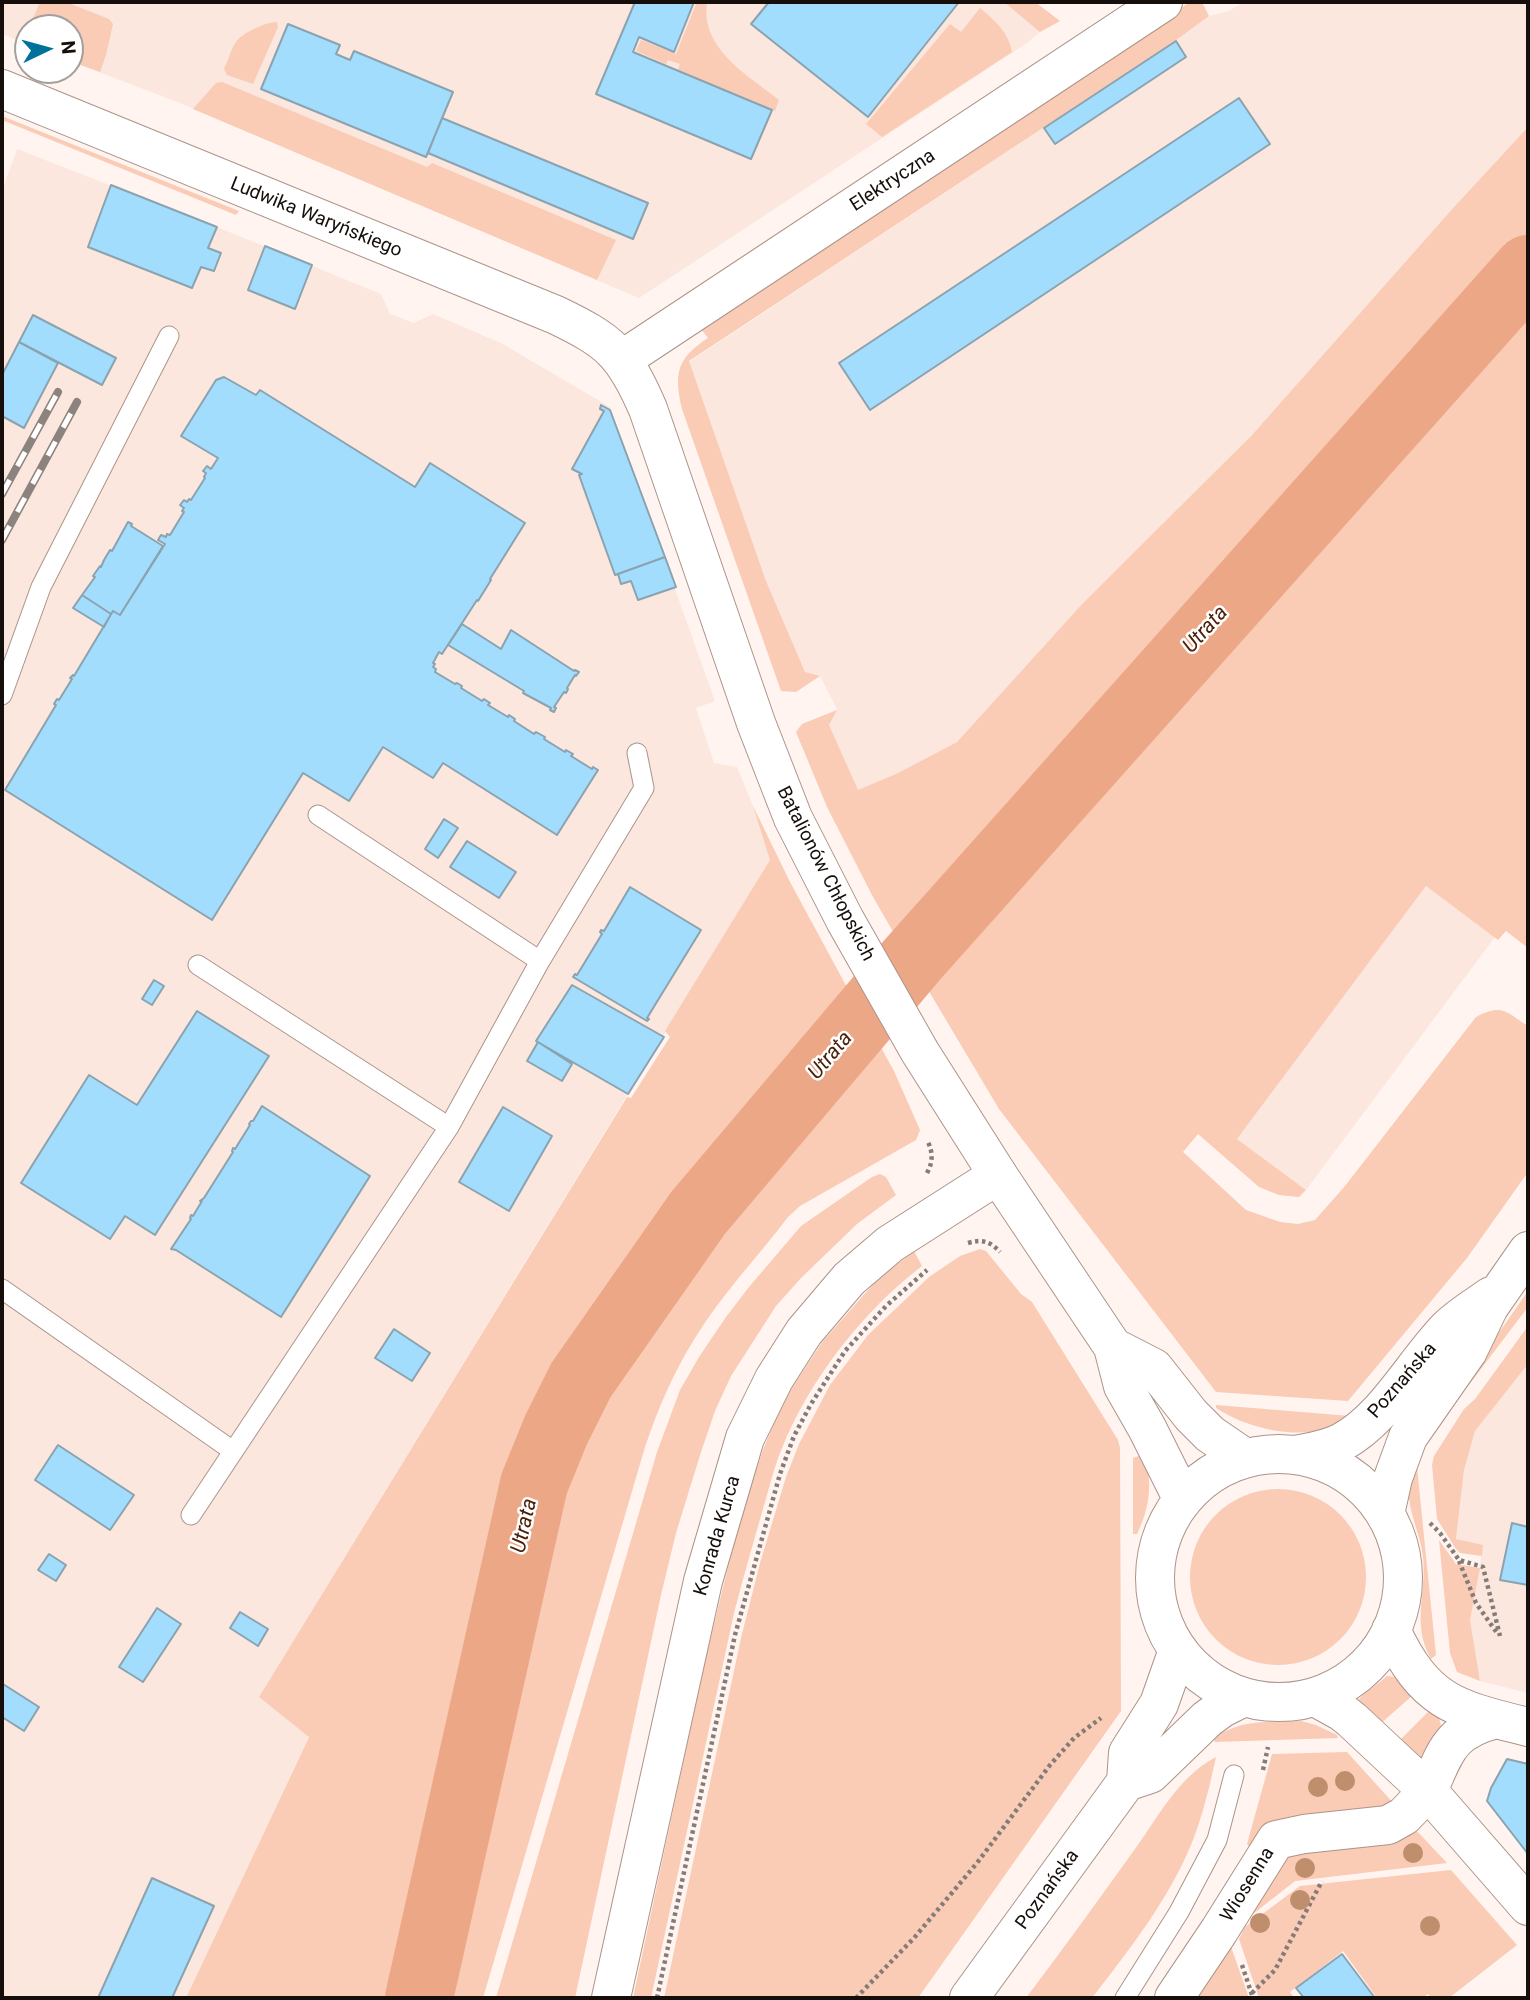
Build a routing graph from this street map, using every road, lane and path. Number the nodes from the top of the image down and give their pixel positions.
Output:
1 (1163, 2) edge
2 (2, 89) edge
3 (169, 337) dead end
4 (623, 359) junction
5 (2, 695) edge
6 (638, 753) dead end
7 (318, 815) dead end
8 (540, 961) junction
9 (198, 965) dead end
10 (449, 1127) junction
11 (923, 1132) dead end
12 (998, 1175) junction
13 (922, 1180) dead end
14 (957, 1246) dead end
15 (1528, 1251) edge
16 (1003, 1256) dead end
17 (929, 1268) dead end
18 (2, 1289) edge
19 (1501, 1289) junction
20 (1114, 1347) junction
21 (233, 1451) junction
22 (1295, 1455) junction
23 (1245, 1458) junction
24 (1183, 1500) junction
25 (1385, 1514) junction
26 (191, 1515) dead end
27 (1430, 1523) dead end
28 (1459, 1560) junction
29 (1391, 1630) junction
30 (1178, 1650) junction
31 (1244, 1697) junction
32 (1315, 1697) junction
33 (1109, 1713) dead end
34 (1512, 1723) edge
35 (1268, 1747) dead end
36 (1234, 1775) dead end
37 (1261, 1777) dead end
38 (1126, 1782) junction
39 (1428, 1791) junction
40 (1322, 1881) dead end
41 (1528, 1906) edge
42 (1252, 1993) dead end
43 (611, 1998) edge
44 (657, 1998) edge
45 (856, 1998) edge
46 (969, 1998) edge
47 (1125, 1998) edge
48 (1174, 1998) edge

1 - 4 street, Elektryczna
2 - 4 street, Ludwika Waryńskiego
3 - 5 lane
4 - 12 street, Batalionów Chłopskich
6 - 8 lane
7 - 8 lane
8 - 10 lane
9 - 10 lane
10 - 21 lane
11 - 13 path
12 - 20 street, Batalionów Chłopskich
12 - 43 street, Konrada Kurca
14 - 16 path
15 - 19 street, Poznańska
17 - 44 path
18 - 21 lane
19 - 22 street, Poznańska
19 - 25 street, Poznańska
20 - 23 street, Batalionów Chłopskich
20 - 24 street, Batalionów Chłopskich
21 - 26 lane
22 - 23 street
22 - 25 street
23 - 24 street
24 - 30 street
25 - 29 street
27 - 28 path
28 - 28 path
29 - 32 street
29 - 34 street
30 - 31 street
30 - 38 street, Poznańska
31 - 32 street
31 - 38 street, Poznańska
32 - 39 street
33 - 45 path
34 - 39 street
35 - 37 path
36 - 47 lane
38 - 46 street, Poznańska
39 - 41 street
39 - 48 street, Wiosenna
40 - 42 path

